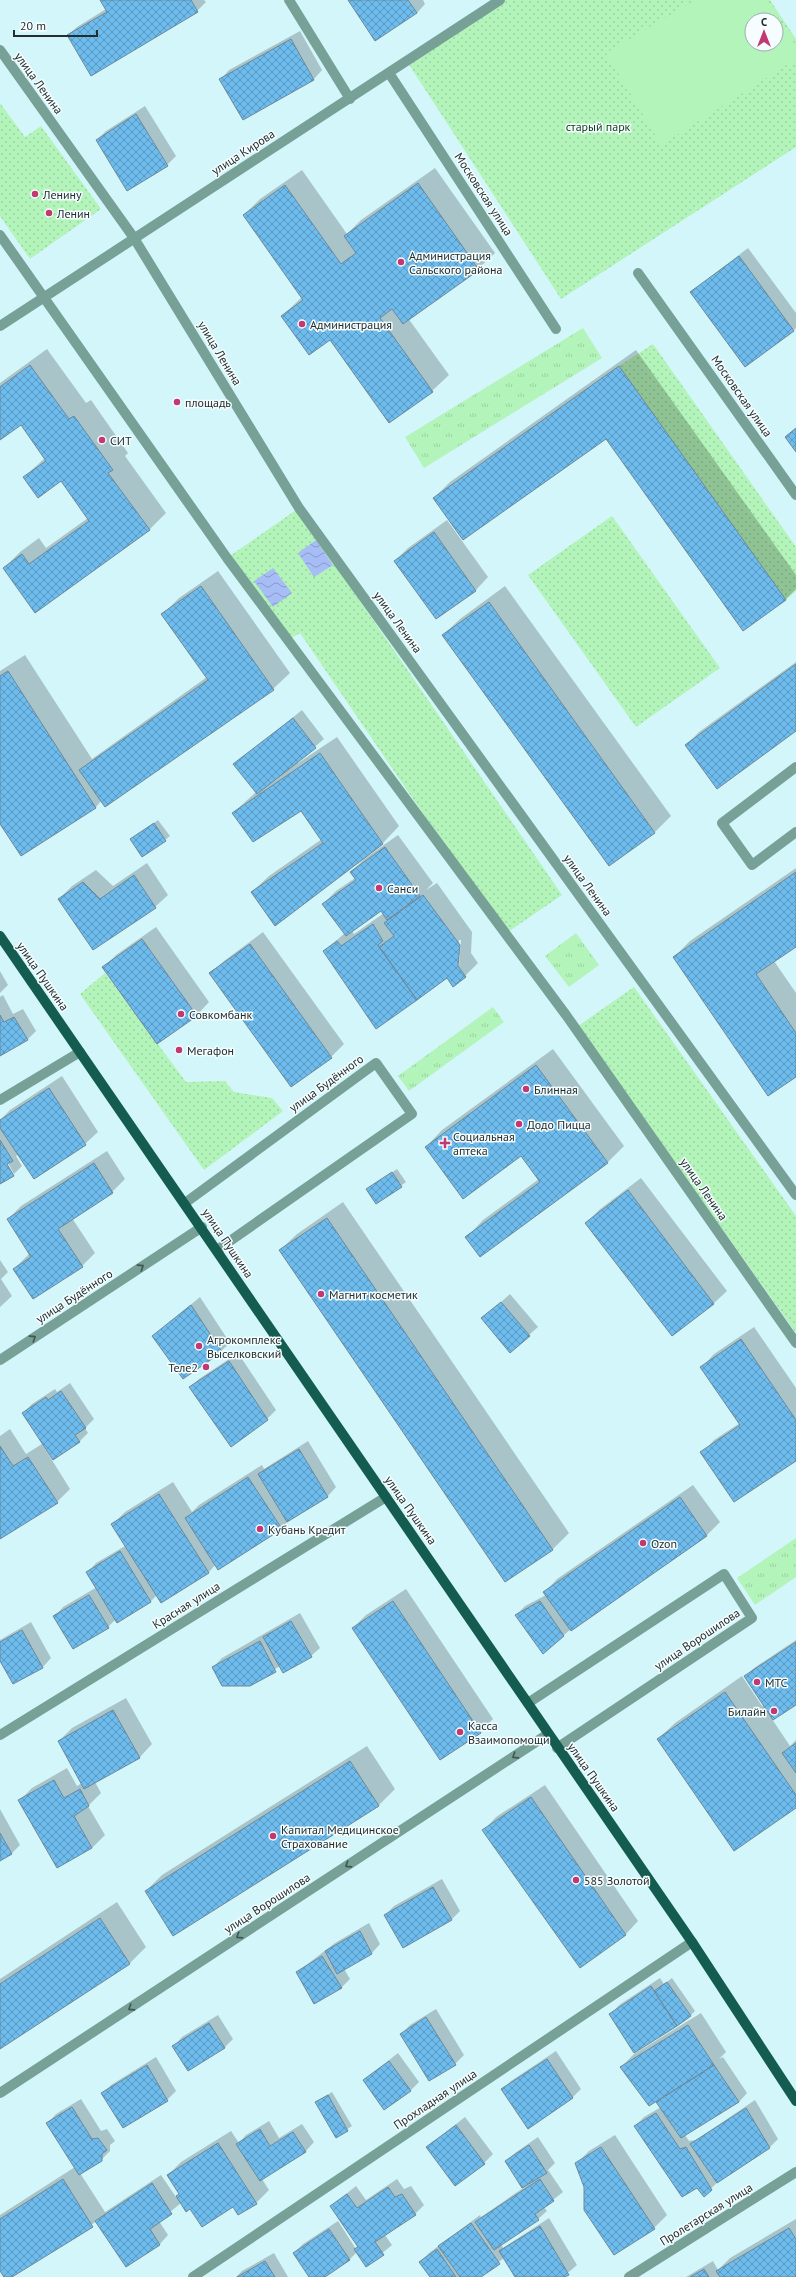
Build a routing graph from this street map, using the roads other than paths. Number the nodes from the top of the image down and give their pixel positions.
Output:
1 (290, 0) edge
2 (500, 0) edge
3 (0, 50) edge
4 (389, 73) junction
5 (350, 99) junction
6 (0, 235) edge
7 (134, 238) junction
8 (638, 273) dead end
9 (44, 297) junction
10 (0, 326) edge
11 (556, 329) dead end
12 (796, 495) edge
13 (796, 767) edge
14 (796, 832) edge
15 (0, 936) edge
16 (80, 1052) junction
17 (0, 1100) edge
18 (796, 1196) edge
19 (185, 1203) junction
20 (202, 1227) junction
21 (217, 1250) junction
22 (796, 1343) edge
23 (0, 1360) edge
24 (386, 1497) junction
25 (528, 1703) junction
26 (548, 1734) junction
27 (0, 1735) edge
28 (557, 1748) junction
29 (692, 1942) junction
30 (0, 2093) edge
31 (796, 2101) edge
32 (796, 2172) edge
33 (193, 2277) edge
34 (629, 2277) edge

1 - 5 street
2 - 4 street, улица Кирова
3 - 7 street, улица Ленина
4 - 5 street, улица Кирова
4 - 11 street, Московская улица
5 - 7 street, улица Кирова
6 - 9 street, улица Ленина
7 - 9 street, улица Кирова
7 - 18 street, улица Ленина
8 - 12 street, Московская улица
9 - 10 street, улица Кирова
9 - 22 street, улица Ленина
13 - 14 street
15 - 16 main road, улица Пушкина
16 - 17 street
16 - 19 main road, улица Пушкина
19 - 20 main road, улица Пушкина
19 - 21 street, улица Будённого
20 - 21 main road, улица Пушкина
23 -> 20 street, улица Будённого
21 - 24 main road, улица Пушкина
24 - 25 main road, улица Пушкина
24 - 27 street, Красная улица
25 - 26 main road, улица Пушкина
25 - 28 street, улица Ворошилова
26 - 28 main road, улица Пушкина
26 -> 30 street, улица Ворошилова
28 - 29 main road, улица Пушкина
29 - 31 main road, улица Пушкина
29 - 33 street, Прохладная улица
32 - 34 street, Пролетарская улица

